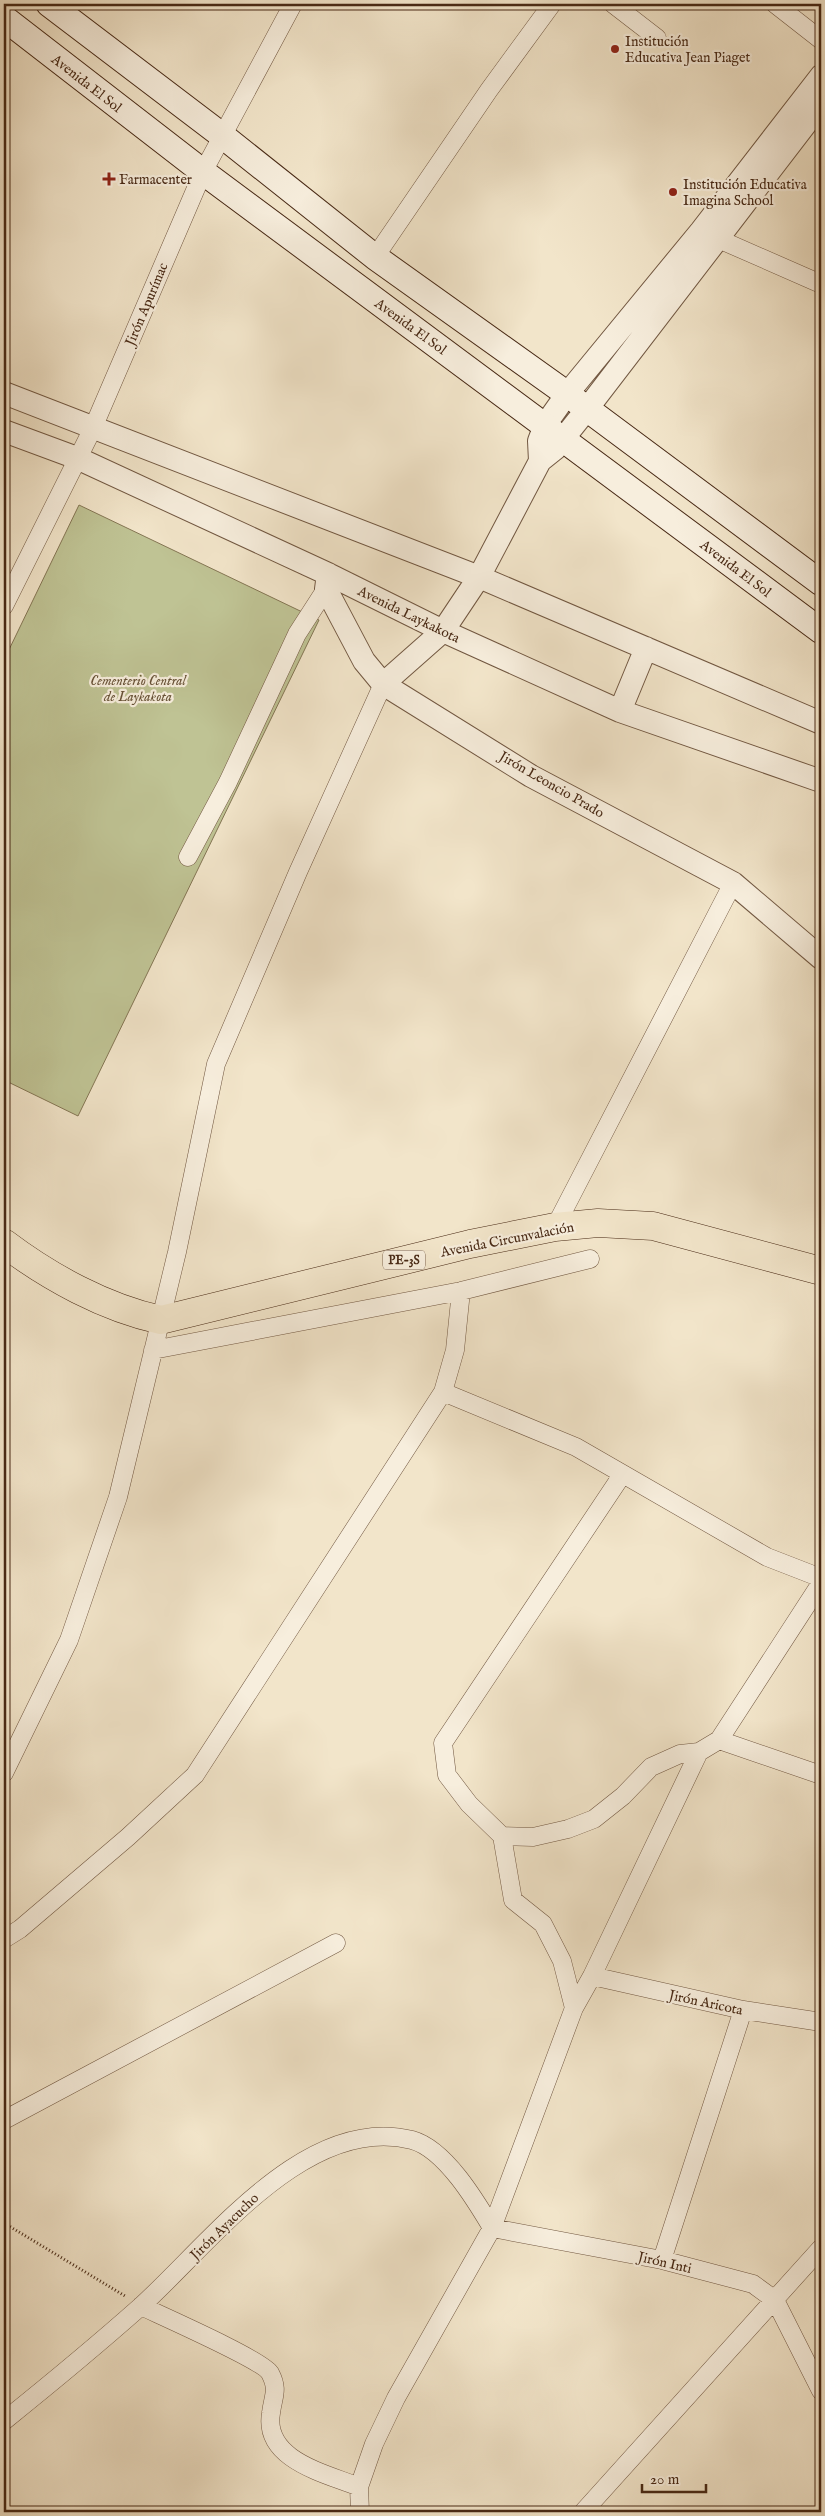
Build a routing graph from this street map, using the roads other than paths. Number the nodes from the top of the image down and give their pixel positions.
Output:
1 (49, 4) edge
2 (293, 4) edge
3 (552, 4) edge
4 (612, 4) edge
5 (775, 4) edge
6 (4, 18) edge
7 (657, 38) dead end
8 (821, 40) edge
9 (821, 76) edge
10 (821, 104) edge
11 (224, 137) junction
12 (203, 172) junction
13 (709, 235) junction
14 (375, 257) junction
15 (821, 284) edge
16 (4, 393) edge
17 (568, 394) junction
18 (587, 409) junction
19 (93, 428) junction
20 (4, 431) edge
21 (554, 432) junction
22 (77, 458) junction
23 (479, 577) junction
24 (327, 582) junction
25 (821, 583) edge
26 (4, 606) edge
27 (443, 631) junction
28 (821, 631) edge
29 (646, 648) junction
30 (383, 684) junction
31 (620, 711) junction
32 (821, 723) edge
33 (821, 781) edge
34 (188, 857) dead end
35 (733, 883) junction
36 (821, 958) edge
37 (556, 1227) junction
38 (4, 1243) edge
39 (590, 1259) dead end
40 (821, 1271) edge
41 (461, 1291) junction
42 (161, 1320) junction
43 (153, 1350) junction
44 (443, 1392) junction
45 (622, 1475) junction
46 (821, 1578) edge
47 (821, 1583) edge
48 (719, 1740) junction
49 (699, 1752) junction
50 (4, 1773) edge
51 (821, 1775) edge
52 (502, 1836) junction
53 (4, 1939) edge
54 (336, 1943) dead end
55 (592, 1976) junction
56 (574, 2008) junction
57 (744, 2010) junction
58 (821, 2022) edge
59 (4, 2120) edge
60 (492, 2228) junction
61 (821, 2248) edge
62 (662, 2260) junction
63 (775, 2300) junction
64 (142, 2306) junction
65 (821, 2391) edge
66 (4, 2421) edge
67 (359, 2487) junction
68 (360, 2512) edge
69 (583, 2512) edge

1 - 11 main road
2 - 11 street, Jirón Apurímac
3 - 14 street
4 - 7 street
5 - 8 street
6 - 12 main road, Avenida El Sol
9 - 13 street
10 - 13 street
11 - 12 street, Jirón Apurímac
11 - 14 main road
12 - 19 street, Jirón Apurímac
12 - 21 main road, Avenida El Sol
13 - 15 street
13 - 17 street
13 - 18 street
14 - 17 main road
16 - 19 street
17 - 18 main road
17 - 21 street
18 - 21 street
18 - 25 main road
19 - 22 street, Jirón Apurímac
19 - 23 street
20 - 22 street, Avenida Laykakota
21 - 23 street
21 - 28 main road, Avenida El Sol
22 - 24 street, Avenida Laykakota
22 - 26 street, Jirón Apurímac
23 - 27 street
23 - 29 street
24 - 27 street, Avenida Laykakota
24 - 30 street, Jirón Leoncio Prado
24 - 34 street
27 - 30 street
27 - 31 street, Avenida Laykakota
29 - 31 street
29 - 32 street
30 - 35 street, Jirón Leoncio Prado
30 - 42 street
31 - 33 street, Avenida Laykakota
35 - 36 street, Jirón Leoncio Prado
35 - 37 street
37 - 40 highway, Avenida Circunvalación / PE-3S
37 - 42 highway, Avenida Circunvalación / PE-3S
38 - 42 highway, Avenida Circunvalación / PE-3S
39 - 41 street
41 - 43 street
41 - 44 street
42 - 43 street
43 - 50 street
44 - 45 street
44 - 53 street
45 - 46 street
45 - 52 street
47 - 48 street
48 - 49 street
48 - 51 street
49 - 52 street
49 - 55 street
52 - 56 street
54 - 59 street
55 - 56 street
55 - 57 street, Jirón Aricota
56 - 60 street
57 - 58 street, Jirón Aricota
57 - 62 street
60 - 62 street, Jirón Inti
60 - 64 street, Jirón Ayacucho
60 - 67 street
61 - 63 street
62 - 63 street, Jirón Inti
63 - 65 street, Jirón Inti
63 - 69 street
64 - 66 street, Jirón Ayacucho
64 - 67 street
67 - 68 street

